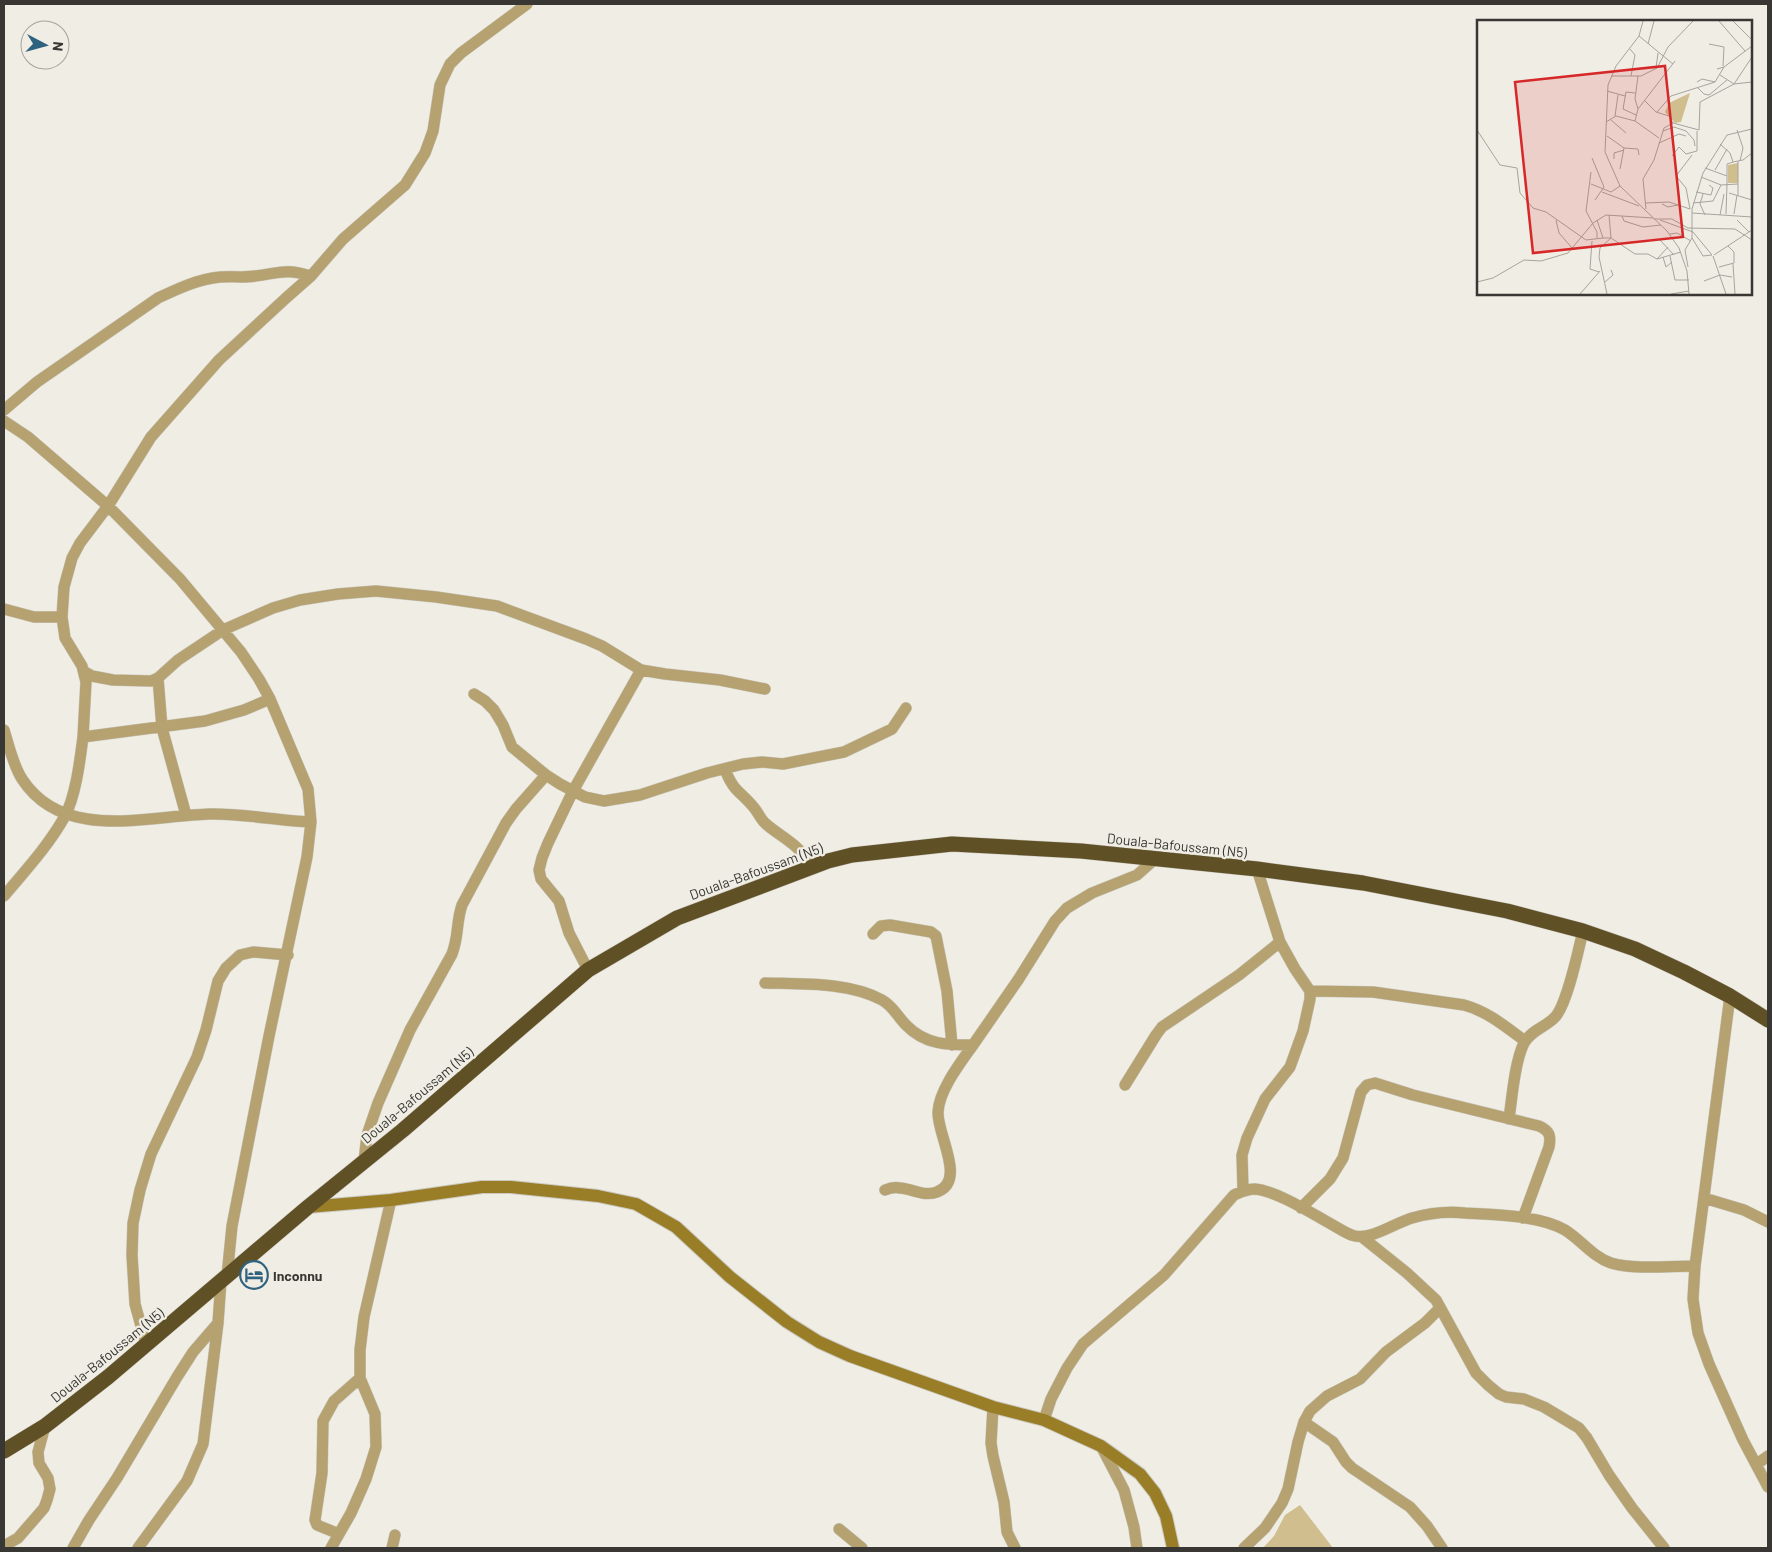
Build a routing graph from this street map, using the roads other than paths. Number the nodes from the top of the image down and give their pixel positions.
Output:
1 (527, 4) edge
2 (311, 276) junction
3 (4, 410) edge
4 (4, 421) edge
5 (108, 506) junction
6 (4, 610) edge
7 (62, 617) junction
8 (223, 630) junction
9 (641, 670) junction
10 (84, 672) junction
11 (158, 678) junction
12 (764, 689) dead end
13 (474, 694) dead end
14 (270, 699) junction
15 (906, 708) dead end
16 (162, 728) junction
17 (4, 730) edge
18 (83, 737) junction
19 (725, 769) junction
20 (546, 775) junction
21 (573, 791) junction
22 (65, 815) junction
23 (186, 815) junction
24 (311, 822) junction
25 (1155, 859) junction
26 (810, 866) junction
27 (1257, 870) junction
28 (4, 896) edge
29 (1583, 931) junction
30 (873, 934) dead end
31 (1280, 942) junction
32 (288, 955) junction
33 (588, 970) junction
34 (765, 983) dead end
35 (1310, 991) junction
36 (1730, 996) junction
37 (1768, 1020) edge
38 (1525, 1041) junction
39 (952, 1045) junction
40 (973, 1045) junction
41 (1125, 1085) dead end
42 (1509, 1119) junction
43 (364, 1161) junction
44 (885, 1190) dead end
45 (1243, 1190) junction
46 (1704, 1198) junction
47 (390, 1200) junction
48 (308, 1207) junction
49 (1301, 1208) junction
50 (1523, 1218) junction
51 (1768, 1222) edge
52 (1362, 1237) junction
53 (1695, 1266) junction
54 (224, 1279) junction
55 (1440, 1308) junction
56 (218, 1323) junction
57 (146, 1344) junction
58 (360, 1378) junction
59 (992, 1407) junction
60 (1044, 1420) junction
61 (1304, 1422) junction
62 (45, 1426) junction
63 (1101, 1446) junction
64 (4, 1451) edge
65 (1768, 1456) edge
66 (1757, 1464) junction
67 (1768, 1486) edge
68 (839, 1528) dead end
69 (339, 1534) junction
70 (395, 1535) dead end
71 (4, 1546) edge
72 (74, 1548) edge
73 (138, 1548) edge
74 (331, 1548) edge
75 (392, 1548) edge
76 (862, 1548) edge
77 (1015, 1548) edge
78 (1137, 1548) edge
79 (1173, 1548) edge
80 (1244, 1548) edge
81 (1442, 1548) edge
82 (1664, 1548) edge

1 - 2 street
2 - 3 street
2 - 5 street
4 - 5 street
5 - 7 street
5 - 8 street
6 - 7 street
7 - 10 street
8 - 9 street
8 - 11 street
8 - 14 street
9 - 12 street
9 - 21 street
10 - 11 street
10 - 18 street
11 - 16 street
13 - 20 street
14 - 16 street
14 - 24 street
15 - 19 street
16 - 18 street
16 - 23 street
17 - 22 street
18 - 22 street
19 - 21 street
19 - 26 street
20 - 21 street
20 - 43 street
21 - 33 street
22 - 23 street
22 - 28 street
23 - 24 street
24 - 32 street
25 - 26 highway, Douala-Bafoussam (N5)
25 - 27 highway, Douala-Bafoussam (N5)
25 - 40 street
26 - 33 highway, Douala-Bafoussam (N5)
27 - 29 highway, Douala-Bafoussam (N5)
27 - 31 street
29 - 36 highway, Douala-Bafoussam (N5)
29 - 38 street
30 - 39 street
31 - 35 street
31 - 41 street
32 - 54 street
32 - 57 street
33 - 43 highway, Douala-Bafoussam (N5)
34 - 39 street
35 - 38 street
35 - 45 street
36 - 37 highway, Douala-Bafoussam (N5)
36 - 46 street
38 - 42 street
39 - 40 street
40 - 44 street
42 - 49 street
42 - 50 street
43 - 48 highway, Douala-Bafoussam (N5)
45 - 49 street
45 - 60 street
46 - 51 street
46 - 53 street
47 - 48 street
47 - 58 street
47 - 59 street
48 - 54 highway, Douala-Bafoussam (N5)
49 - 52 street
50 - 52 street
50 - 53 street
52 - 55 street
53 - 66 street
54 - 56 street
54 - 57 highway, Douala-Bafoussam (N5)
55 - 61 street
55 - 82 street
56 - 72 street
56 - 73 street
57 - 62 highway, Douala-Bafoussam (N5)
58 - 69 street
58 - 69 street
59 - 60 street
59 - 77 street
60 - 63 street
61 - 80 street
61 - 81 street
62 - 64 highway, Douala-Bafoussam (N5)
62 - 71 street
63 - 78 street
63 - 79 street
65 - 66 street
66 - 67 street
68 - 76 street
69 - 74 street
70 - 75 street

